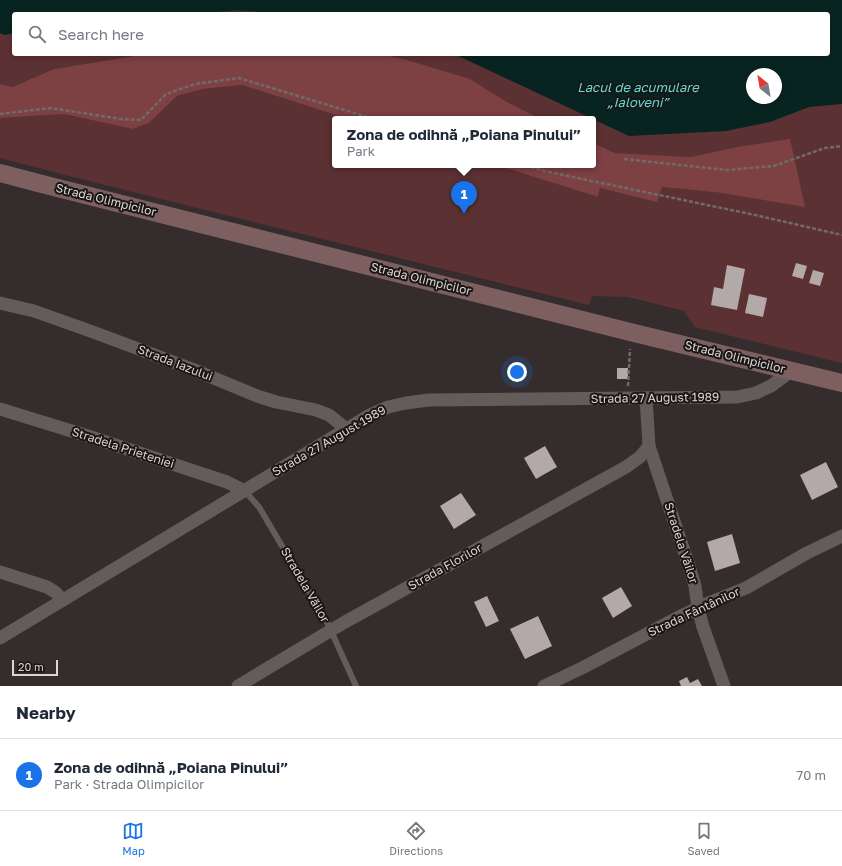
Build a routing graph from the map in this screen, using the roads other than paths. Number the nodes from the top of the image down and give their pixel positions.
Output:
1 (0, 173) edge
2 (0, 303) edge
3 (791, 371) junction
4 (842, 383) edge
5 (646, 398) junction
6 (0, 409) edge
7 (346, 429) junction
8 (650, 446) junction
9 (245, 490) junction
10 (842, 536) edge
11 (0, 572) edge
12 (64, 600) junction
13 (698, 608) junction
14 (331, 631) junction
15 (0, 638) edge
16 (238, 686) edge
17 (356, 686) edge
18 (544, 686) edge
19 (724, 686) edge

1 - 3 main road, Strada Olimpicilor
2 - 7 street, Strada Iazului
3 - 4 main road, Strada Olimpicilor
3 - 5 street, Strada 27 August 1989
5 - 7 street, Strada 27 August 1989
5 - 8 street, Stradela Văilor
6 - 9 street, Stradela Prieteniei
7 - 9 street, Strada 27 August 1989
8 - 13 street, Stradela Văilor
8 - 14 street, Strada Florilor
9 - 12 street, Strada 27 August 1989
9 - 14 lane, Stradela Văilor
10 - 13 street, Strada Fântânilor
11 - 12 street
12 - 15 street, Strada 27 August 1989
13 - 18 street, Strada Fântânilor
13 - 19 street, Stradela Văilor
14 - 16 street, Strada Florilor
14 - 17 lane, Stradela Văilor

